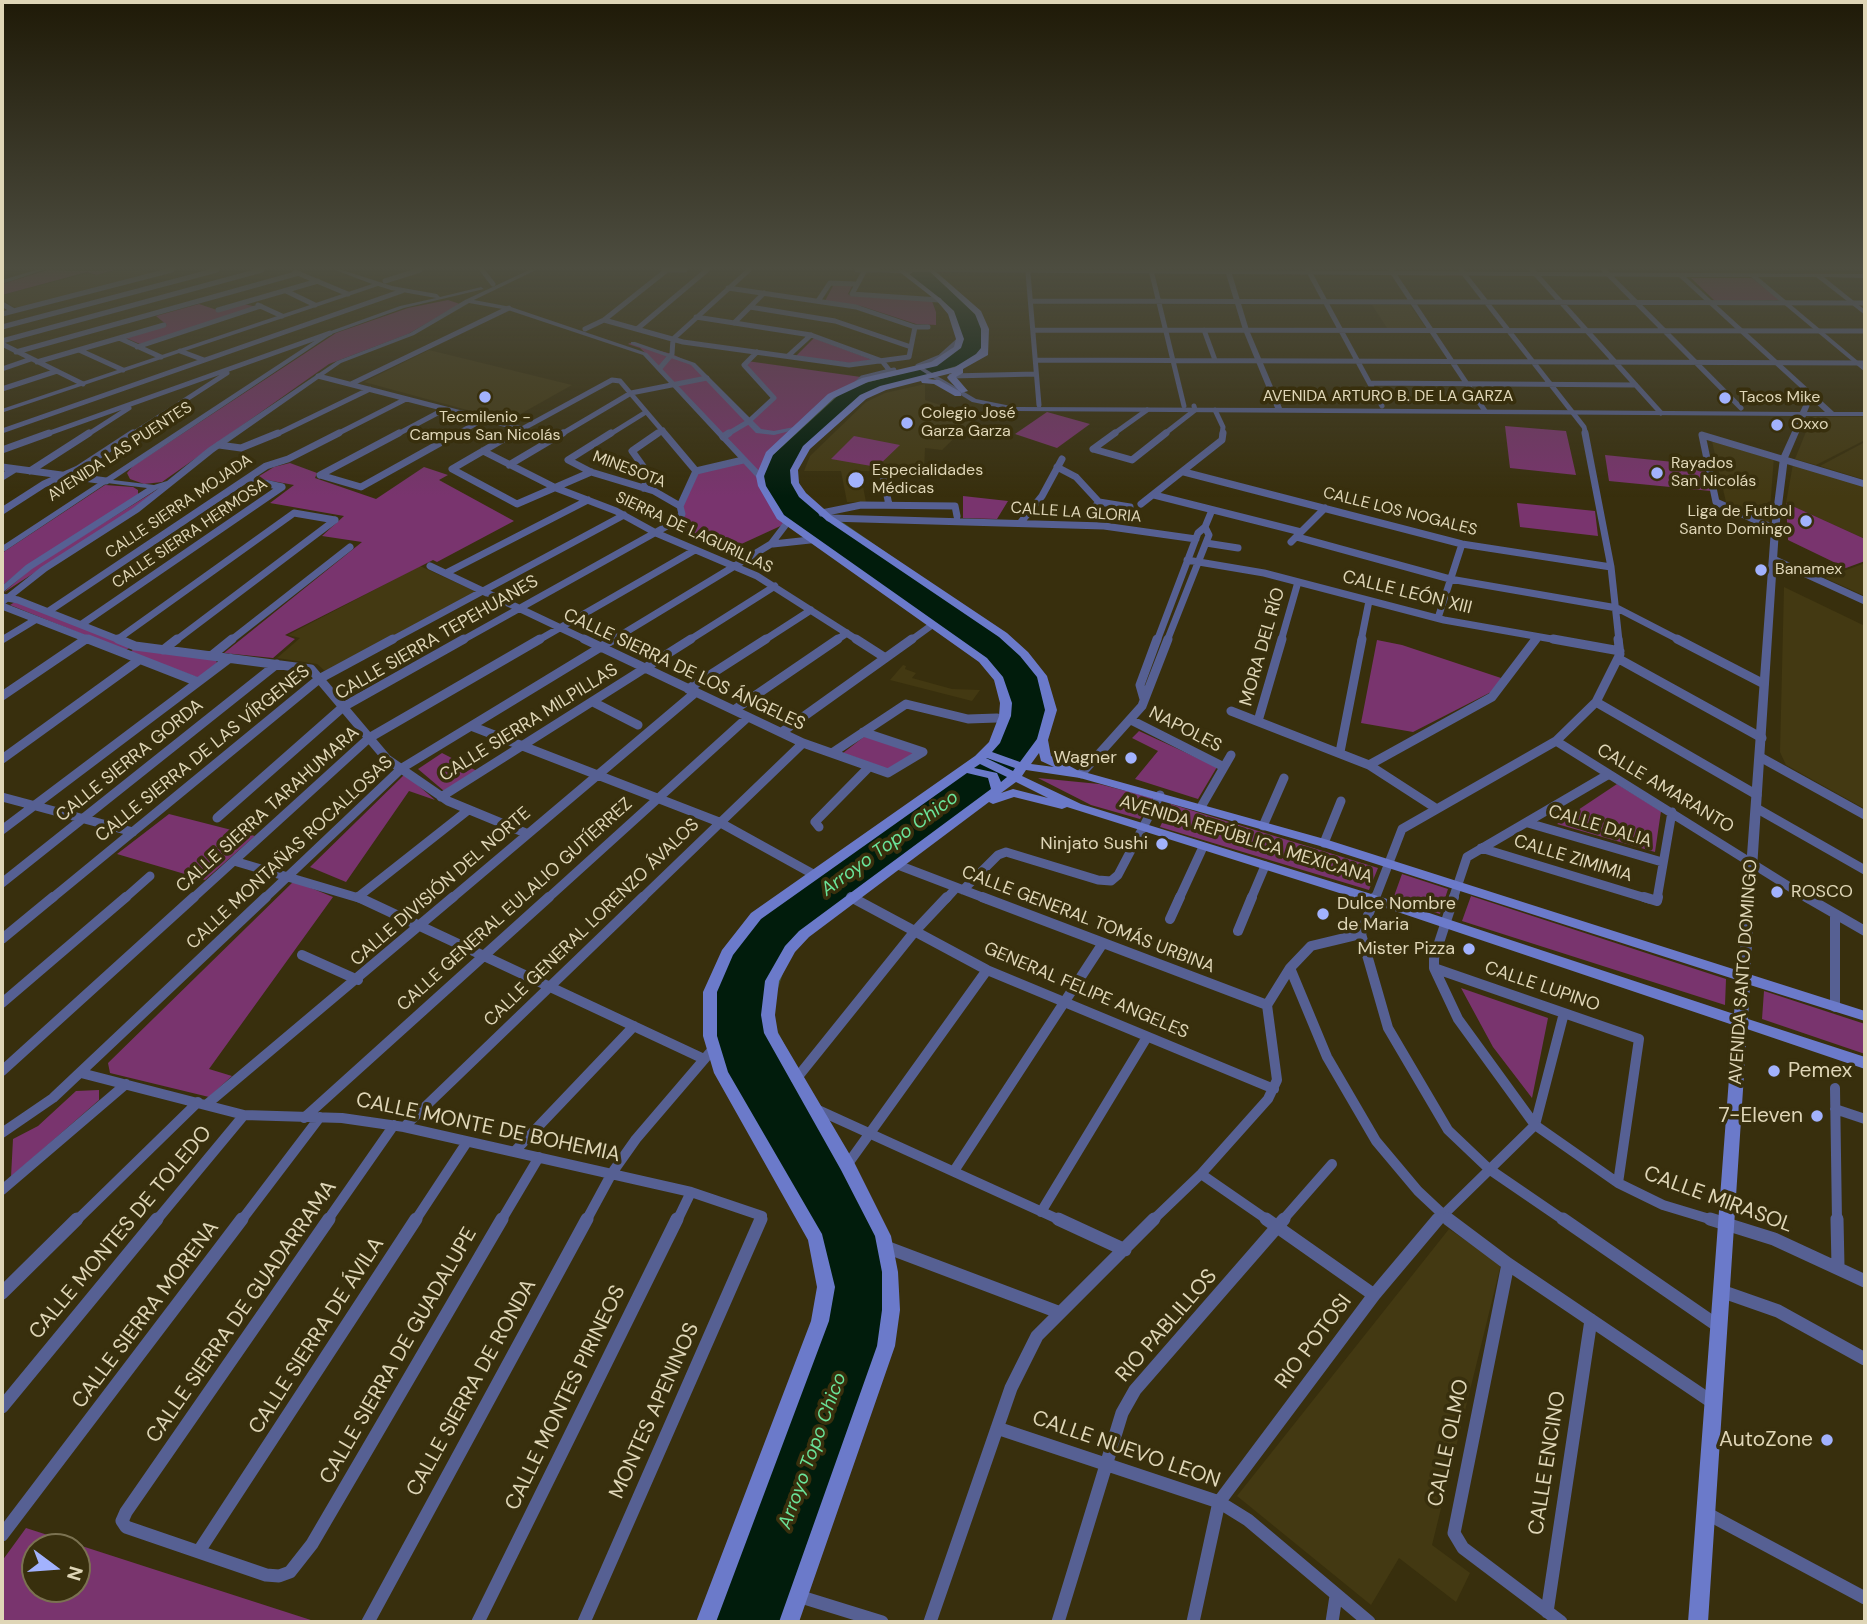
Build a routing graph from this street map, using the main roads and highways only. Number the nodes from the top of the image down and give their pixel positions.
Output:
1 (957, 346) edge
2 (984, 348) joint
3 (941, 361) junction
4 (958, 369) junction
5 (904, 372) junction
6 (917, 381) junction
7 (870, 393) junction
8 (825, 515) joint
9 (1002, 688) junction
10 (1043, 739) junction
11 (983, 757) junction
12 (1021, 765) junction
13 (1080, 774) junction
14 (997, 787) junction
15 (1077, 807) junction
16 (974, 809) junction
17 (870, 834) junction
18 (1744, 977) junction
19 (1865, 1016) edge
20 (1741, 1022) junction
21 (1865, 1063) edge
22 (1725, 1224) joint
23 (706, 1622) edge
24 (789, 1622) edge
25 (1698, 1622) edge

1 - 3 main road
2 - 4 main road
2 - 7 main road
3 - 4 main road
3 - 5 main road
4 - 6 main road
5 - 6 main road
5 - 9 main road
6 - 7 main road
7 - 8 main road
8 - 10 main road
9 - 11 main road
9 - 17 main road
10 - 12 main road
10 - 13 main road
11 - 12 main road, AVENIDA REPÚBLICA MEXICANA
11 - 12 main road
11 - 14 main road
11 - 17 main road
12 - 13 main road, AVENIDA REPÚBLICA MEXICANA
12 - 14 main road
12 - 15 main road, AVENIDA REPÚBLICA MEXICANA
13 - 18 main road, AVENIDA REPÚBLICA MEXICANA
14 - 16 main road
15 - 16 main road
15 - 20 main road, AVENIDA REPÚBLICA MEXICANA
16 - 24 main road
17 - 23 main road
18 - 19 main road, AVENIDA REPÚBLICA MEXICANA
18 - 20 main road, AVENIDA SANTO DOMINGO
20 - 21 main road, AVENIDA REPÚBLICA MEXICANA
20 - 22 main road, AVENIDA SANTO DOMINGO
22 - 25 main road, AVENIDA SANTO DOMINGO

